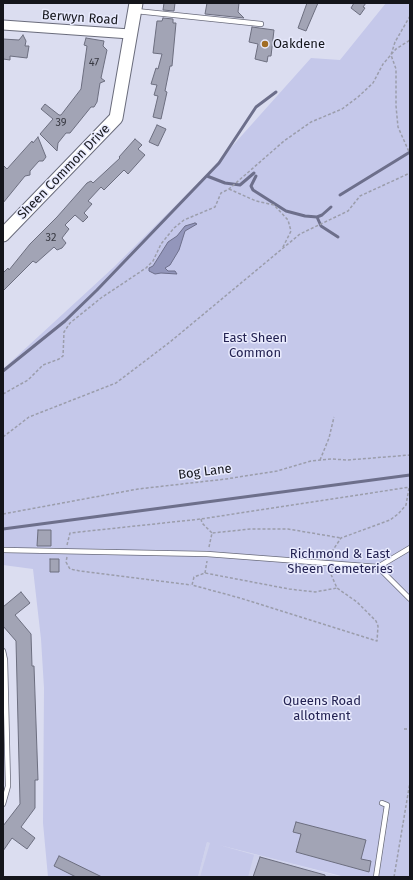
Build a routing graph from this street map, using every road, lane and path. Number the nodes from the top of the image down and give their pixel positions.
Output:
1 (135, 7) edge
2 (410, 16) edge
3 (261, 24) dead end
4 (3, 25) edge
5 (130, 34) junction
6 (410, 40) edge
7 (391, 55) junction
8 (410, 154) edge
9 (410, 173) edge
10 (229, 189) junction
11 (3, 235) edge
12 (279, 252) junction
13 (3, 394) edge
14 (334, 417) dead end
15 (3, 437) edge
16 (410, 455) edge
17 (320, 460) junction
18 (409, 488) edge
19 (3, 514) edge
20 (201, 518) junction
21 (212, 533) junction
22 (341, 538) junction
23 (410, 548) edge
24 (3, 550) edge
25 (67, 552) junction
26 (207, 554) junction
27 (328, 563) junction
28 (378, 568) junction
29 (205, 573) junction
30 (192, 585) junction
31 (337, 588) junction
32 (410, 599) edge
33 (3, 651) edge
34 (404, 728) dead end
35 (410, 729) edge
36 (410, 782) edge
37 (382, 803) dead end
38 (3, 804) edge
39 (376, 877) edge
40 (394, 877) edge

1 - 3 lane
1 - 5 street, Sheen Common Drive
2 - 7 path
4 - 5 street, Berwyn Road
5 - 11 street, Sheen Common Drive
6 - 7 path
7 - 8 path
7 - 10 path
9 - 12 path
10 - 12 path
10 - 13 path
12 - 15 path
14 - 17 path
16 - 17 path, Bog Lane
17 - 19 path, Bog Lane
18 - 20 path
18 - 22 path
20 - 21 path
20 - 25 path
21 - 22 path
21 - 26 path
22 - 27 path
23 - 28 lane
24 - 25 lane
25 - 26 lane
25 - 30 path
26 - 27 lane
26 - 29 path
27 - 28 lane
27 - 31 path
28 - 32 lane
29 - 30 path
29 - 31 path
30 - 31 path
33 - 38 lane
34 - 35 path
36 - 40 path
37 - 39 lane

